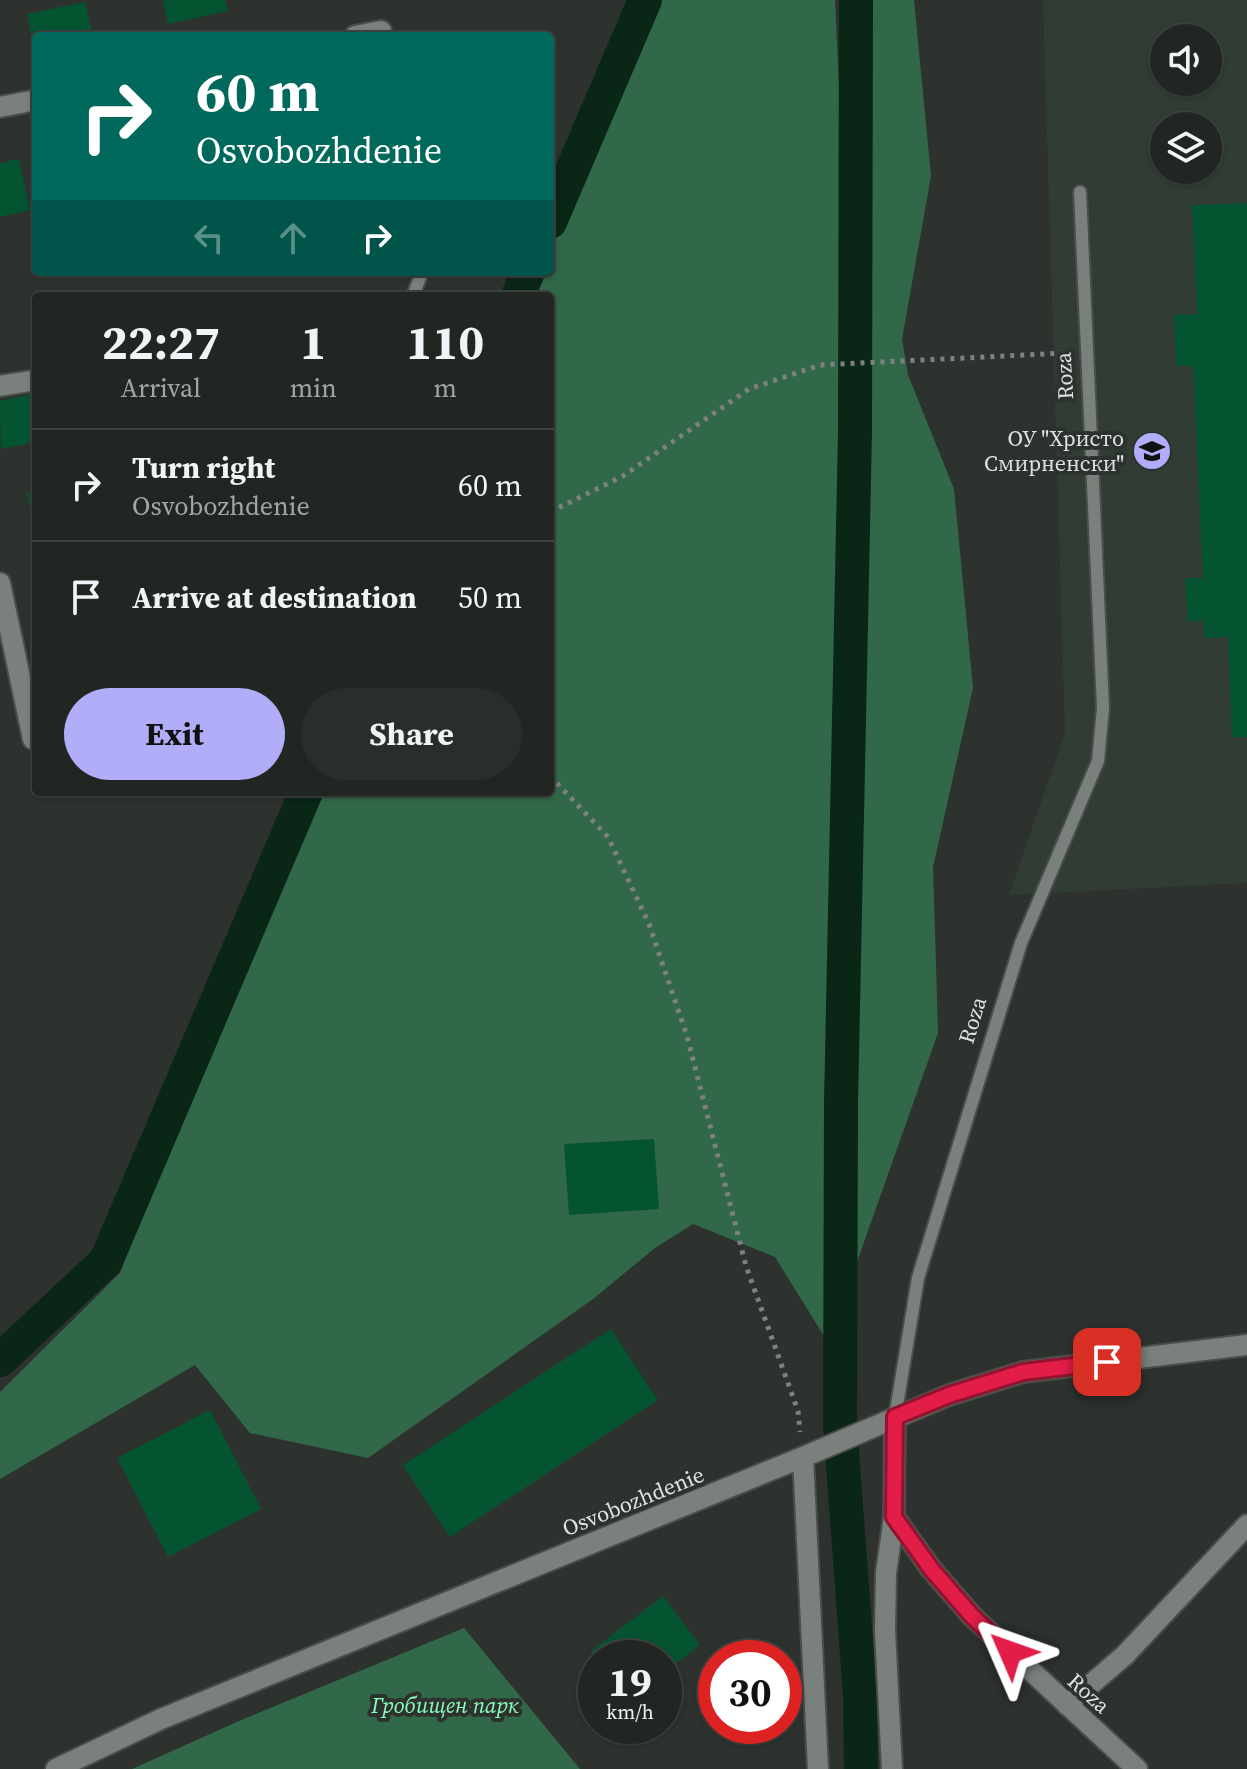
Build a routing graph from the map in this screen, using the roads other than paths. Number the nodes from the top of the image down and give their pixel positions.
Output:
1 (381, 31) dead end
2 (376, 32) edge
3 (32, 101) edge
4 (0, 107) edge
5 (1080, 192) dead end
6 (32, 381) edge
7 (0, 386) edge
8 (0, 583) edge
9 (32, 732) edge
10 (1247, 1345) edge
11 (895, 1417) junction
12 (803, 1457) junction
13 (894, 1517) junction
14 (1247, 1525) edge
15 (1067, 1705) junction
16 (56, 1769) edge
17 (818, 1769) edge
18 (892, 1769) edge
19 (1137, 1769) edge

1 - 2 street
3 - 4 street
5 - 11 lane, Roza
6 - 7 street
8 - 9 street
10 - 11 street, Osvobozhdenie
11 - 12 street, Osvobozhdenie
11 - 13 street, Roza
12 - 16 street, Osvobozhdenie
12 - 17 street
13 - 15 street, Roza
13 - 18 street
14 - 15 street
15 - 19 street, Roza

